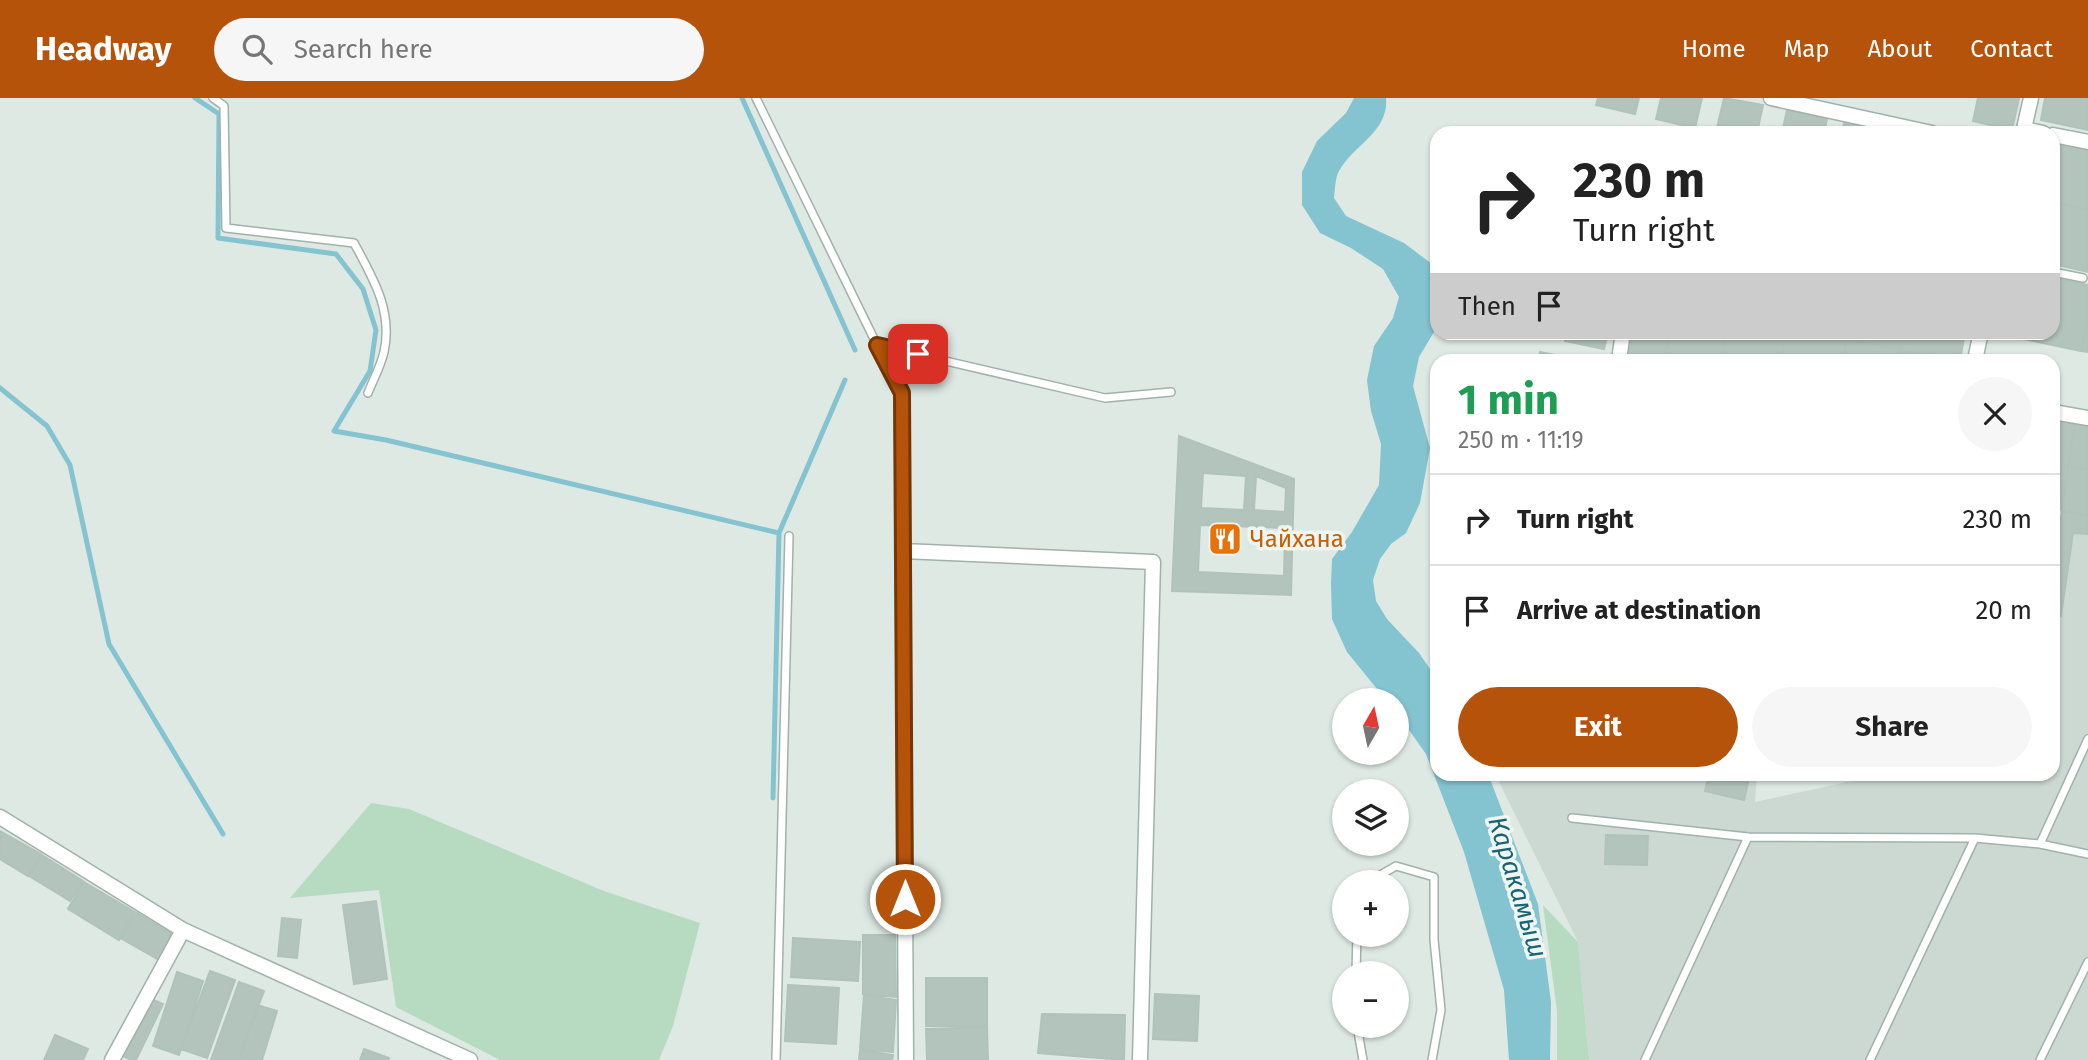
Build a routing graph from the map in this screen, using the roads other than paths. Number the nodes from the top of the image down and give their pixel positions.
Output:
1 (213, 98) edge
2 (756, 98) edge
3 (1771, 98) edge
4 (2031, 98) edge
5 (1792, 100) edge
6 (1902, 126) edge
7 (2025, 126) edge
8 (2060, 136) edge
9 (2088, 142) edge
10 (2060, 273) edge
11 (2083, 278) dead end
12 (877, 345) junction
13 (1171, 392) dead end
14 (368, 393) dead end
15 (2060, 413) edge
16 (2088, 418) edge
17 (789, 536) dead end
18 (903, 551) junction
19 (2088, 739) edge
20 (0, 817) edge
21 (1572, 818) dead end
22 (1748, 837) junction
23 (1975, 838) junction
24 (2040, 844) junction
25 (2088, 854) edge
26 (1389, 870) edge
27 (183, 930) junction
28 (2088, 962) edge
29 (1359, 1038) edge
30 (112, 1060) edge
31 (470, 1060) edge
32 (776, 1060) edge
33 (906, 1060) edge
34 (1140, 1060) edge
35 (1363, 1060) edge
36 (1432, 1060) edge
37 (1645, 1060) edge
38 (1870, 1060) edge
39 (2040, 1060) edge

1 - 14 lane
2 - 12 lane
3 - 5 street
4 - 7 street
5 - 6 street
8 - 9 street
10 - 11 lane
12 - 13 lane
12 - 18 street
15 - 16 street
17 - 32 lane
18 - 33 street
18 - 34 street
19 - 24 lane
20 - 27 street
21 - 22 lane
22 - 23 lane
22 - 37 lane
23 - 24 lane
23 - 38 lane
24 - 25 lane
26 - 36 lane
27 - 30 street
27 - 31 street
28 - 39 lane
29 - 35 lane

